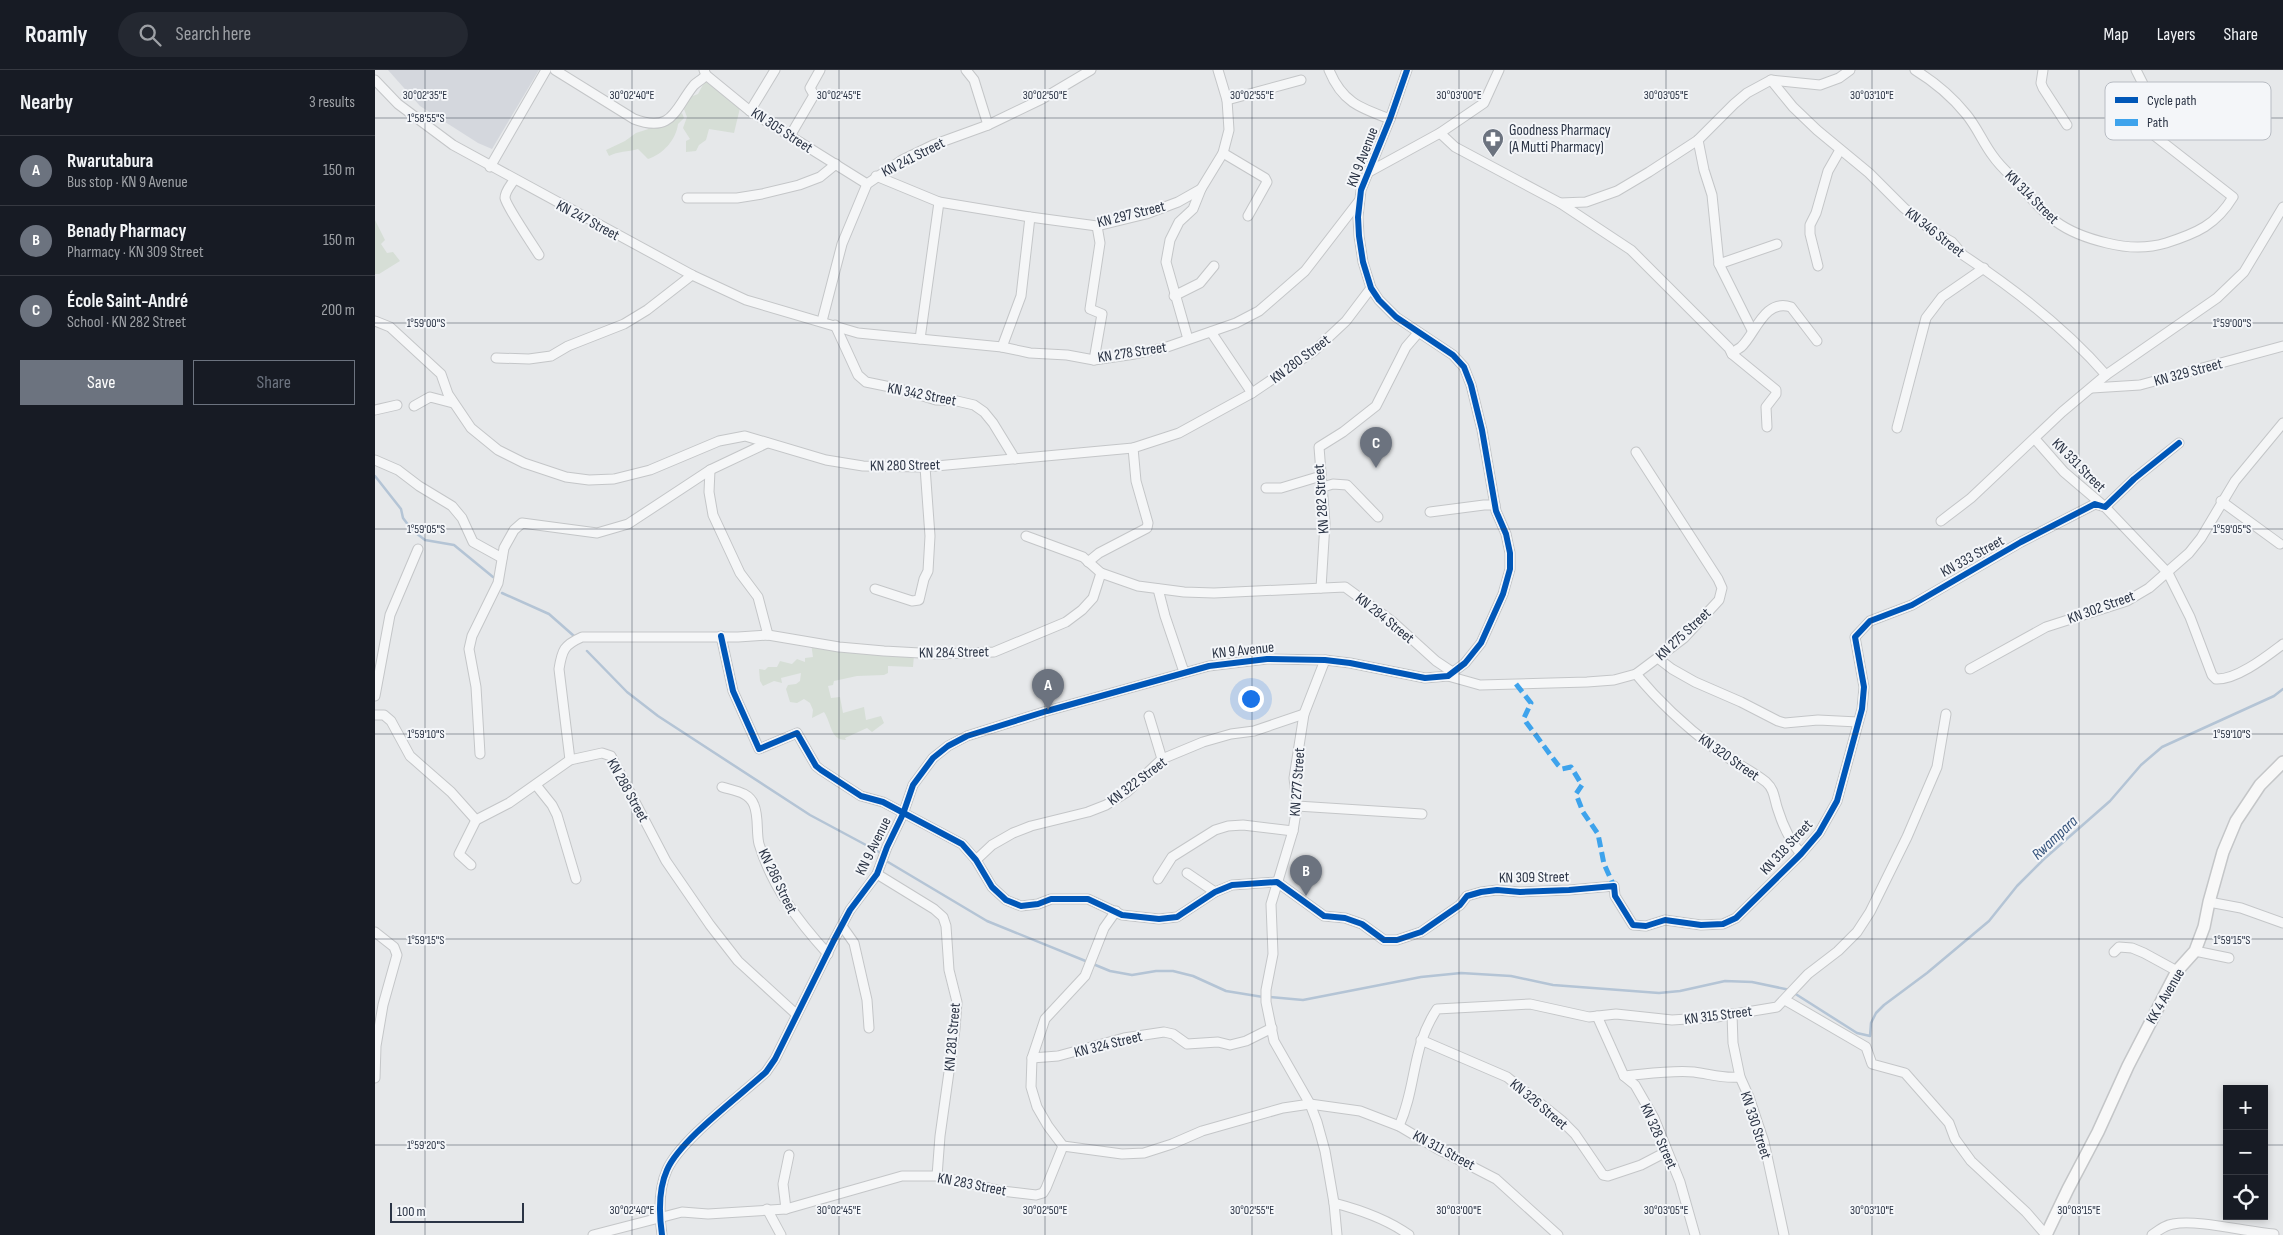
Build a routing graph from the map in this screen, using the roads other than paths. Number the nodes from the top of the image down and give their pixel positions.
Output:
1 (546, 70) edge
2 (555, 70) edge
3 (775, 70) edge
4 (820, 70) edge
5 (966, 70) edge
6 (1091, 70) edge
7 (1218, 70) edge
8 (1329, 70) edge
9 (1407, 70) edge
10 (1499, 70) edge
11 (1850, 70) edge
12 (1915, 70) edge
13 (2043, 70) edge
14 (2136, 70) edge
15 (705, 73) edge
16 (375, 80) edge
17 (1301, 80) dead end
18 (1771, 80) junction
19 (2142, 82) edge
20 (1227, 100) junction
21 (750, 110) junction
22 (1390, 119) junction
23 (989, 125) junction
24 (2067, 125) dead end
25 (1440, 133) junction
26 (790, 136) junction
27 (1698, 140) junction
28 (2160, 140) edge
29 (1840, 150) junction
30 (1223, 153) junction
31 (836, 164) junction
32 (490, 167) junction
33 (1367, 173) junction
34 (876, 176) junction
35 (514, 180) junction
36 (867, 184) junction
37 (1201, 189) junction
38 (687, 198) dead end
39 (1359, 201) junction
40 (939, 202) junction
41 (1560, 203) junction
42 (2283, 207) edge
43 (1248, 216) dead end
44 (1030, 217) junction
45 (1097, 226) junction
46 (1777, 244) dead end
47 (539, 255) dead end
48 (1719, 264) junction
49 (1214, 266) dead end
50 (1818, 266) dead end
51 (1984, 268) junction
52 (692, 275) junction
53 (1371, 288) junction
54 (1174, 296) junction
55 (375, 321) edge
56 (822, 321) junction
57 (835, 326) junction
58 (1752, 330) junction
59 (1211, 332) junction
60 (1418, 333) junction
61 (920, 339) junction
62 (1188, 339) junction
63 (1817, 342) dead end
64 (2283, 346) edge
65 (1003, 347) junction
66 (1732, 354) junction
67 (496, 358) dead end
68 (1094, 360) junction
69 (2106, 375) junction
70 (2092, 388) junction
71 (1252, 393) junction
72 (453, 403) junction
73 (397, 405) dead end
74 (414, 406) dead end
75 (375, 410) edge
76 (2283, 423) edge
77 (1767, 427) dead end
78 (1897, 428) dead end
79 (2035, 439) junction
80 (767, 443) junction
81 (2179, 443) dead end
82 (1133, 448) junction
83 (1636, 452) dead end
84 (1015, 459) junction
85 (375, 460) edge
86 (925, 467) junction
87 (710, 470) junction
88 (1321, 476) junction
89 (1323, 487) junction
90 (1266, 488) dead end
91 (2221, 501) junction
92 (1495, 505) junction
93 (2105, 507) junction
94 (1430, 512) dead end
95 (1377, 517) dead end
96 (1941, 521) dead end
97 (1026, 536) dead end
98 (2280, 544) dead end
99 (418, 549) dead end
100 (501, 558) junction
101 (1088, 562) junction
102 (1101, 573) junction
103 (2168, 573) junction
104 (1321, 588) junction
105 (875, 589) dead end
106 (1158, 589) junction
107 (768, 635) junction
108 (721, 636) junction
109 (1855, 637) joint
110 (2283, 644) edge
111 (1659, 658) junction
112 (1325, 660) junction
113 (1970, 670) dead end
114 (1184, 672) junction
115 (1451, 674) junction
116 (1636, 674) junction
117 (375, 696) edge
118 (1304, 714) junction
119 (1946, 714) dead end
120 (375, 715) edge
121 (1149, 716) dead end
122 (1858, 722) junction
123 (480, 754) dead end
124 (1162, 759) junction
125 (570, 760) junction
126 (2283, 762) edge
127 (536, 785) junction
128 (723, 787) dead end
129 (1297, 806) junction
130 (903, 814) junction
131 (1422, 814) dead end
132 (475, 820) junction
133 (1293, 831) junction
134 (1801, 854) junction
135 (976, 860) junction
136 (471, 865) dead end
137 (1187, 873) dead end
138 (877, 874) junction
139 (576, 878) dead end
140 (1157, 879) dead end
141 (1277, 882) junction
142 (1614, 886) joint
143 (1215, 892) junction
144 (2209, 902) junction
145 (1116, 911) junction
146 (2283, 923) edge
147 (842, 926) junction
148 (375, 932) edge
149 (2114, 952) dead end
150 (2195, 952) junction
151 (828, 954) junction
152 (2229, 958) dead end
153 (2177, 971) junction
154 (1785, 1000) junction
155 (796, 1014) junction
156 (1732, 1014) junction
157 (1597, 1016) junction
158 (869, 1028) dead end
159 (1272, 1028) junction
160 (1421, 1040) junction
161 (1032, 1058) junction
162 (1624, 1076) junction
163 (1739, 1077) junction
164 (375, 1078) edge
165 (1310, 1104) junction
166 (1399, 1126) junction
167 (1063, 1146) junction
168 (1666, 1152) junction
169 (789, 1155) dead end
170 (937, 1176) junction
171 (1334, 1202) junction
172 (767, 1210) junction
173 (786, 1210) junction
174 (659, 1219) junction
175 (2249, 1234) edge
176 (2274, 1234) edge
177 (593, 1235) edge
178 (662, 1235) edge
179 (781, 1235) edge
180 (1337, 1235) edge
181 (1409, 1235) edge
182 (1558, 1235) edge
183 (1695, 1235) edge
184 (1784, 1235) edge
185 (2046, 1235) edge
186 (2152, 1235) edge

1 - 32 street
2 - 15 street
3 - 21 street
4 - 26 street
5 - 23 street
6 - 23 street, KN 241 Street
7 - 20 street, KN 297 Street
8 - 22 street
9 - 22 street, KN 9 Avenue
10 - 25 street
11 - 18 street
12 - 28 street, KN 314 Street
13 - 24 street
14 - 19 street, KN 314 Street
15 - 21 street, KN 305 Street
16 - 32 street, KN 247 Street
17 - 20 street
18 - 27 street
18 - 29 street, KN 346 Street
20 - 30 street, KN 297 Street
21 - 26 street, KN 305 Street
22 - 33 street, KN 9 Avenue
23 - 34 street, KN 241 Street
25 - 33 street
25 - 41 street
26 - 31 street, KN 305 Street
27 - 41 street
27 - 48 street
29 - 50 street
29 - 51 street, KN 346 Street
30 - 37 street, KN 297 Street
30 - 43 street
31 - 36 street, KN 305 Street
31 - 38 street
32 - 35 street, KN 247 Street
33 - 39 street, KN 9 Avenue
34 - 36 street, KN 241 Street
34 - 40 street, KN 297 Street
35 - 47 street
35 - 52 street, KN 247 Street
36 - 56 street, KN 241 Street
37 - 45 street, KN 297 Street
37 - 54 street
39 - 53 street, KN 9 Avenue
39 - 59 street, KN 278 Street
40 - 44 street, KN 297 Street
40 - 61 street
41 - 66 street
42 - 69 street
44 - 45 street, KN 297 Street
44 - 65 street
45 - 68 street
46 - 48 street
48 - 58 street
49 - 54 street
51 - 69 street, KN 346 Street
51 - 78 street
52 - 56 street, KN 247 Street
52 - 67 street
53 - 60 street, KN 9 Avenue
53 - 71 street, KN 280 Street
54 - 62 street
55 - 72 street, KN 280 Street
56 - 57 street, KN 278 Street
57 - 61 street, KN 278 Street
57 - 84 street, KN 342 Street
58 - 63 street
58 - 66 street
59 - 62 street, KN 278 Street
59 - 71 street
60 - 88 street, KN 282 Street
60 - 92 street, KN 9 Avenue
61 - 65 street, KN 278 Street
62 - 68 street, KN 278 Street
64 - 70 street, KN 329 Street
65 - 68 street, KN 278 Street
66 - 77 street
69 - 70 street
70 - 79 street
71 - 82 street, KN 280 Street
72 - 74 street
72 - 80 street, KN 280 Street
73 - 75 street
76 - 91 street, KN 302 Street
79 - 93 street, KN 331 Street
79 - 96 street
80 - 86 street, KN 280 Street
80 - 87 street
81 - 93 street
82 - 84 street, KN 280 Street
82 - 101 street
83 - 111 street, KN 275 Street
84 - 86 street, KN 280 Street
85 - 100 street
86 - 105 street
87 - 100 street
87 - 107 street
88 - 89 street, KN 282 Street
88 - 90 street
89 - 95 street
89 - 104 street, KN 282 Street
91 - 98 street
91 - 103 street, KN 302 Street
92 - 94 street
92 - 115 street, KN 9 Avenue
93 - 103 street, KN 331 Street
93 - 109 street, KN 333 Street
97 - 101 street
99 - 117 street
100 - 123 street
101 - 102 street
102 - 106 street, KN 284 Street
102 - 107 street, KN 284 Street
103 - 110 street, KN 331 Street
103 - 113 street, KN 302 Street
104 - 106 street, KN 284 Street
104 - 115 street, KN 284 Street
106 - 114 street
107 - 108 street, KN 284 Street
108 - 125 street, KN 284 Street
108 - 130 street
109 - 122 street, KN 318 Street
111 - 116 street, KN 275 Street
111 - 122 street
112 - 114 street, KN 9 Avenue
112 - 115 street, KN 9 Avenue
112 - 118 street, KN 277 Street
114 - 130 street, KN 9 Avenue
115 - 116 street, KN 275 Street
116 - 134 street, KN 320 Street
118 - 124 street, KN 322 Street
118 - 129 street, KN 277 Street
119 - 154 street, KN 315 Street
120 - 132 street
121 - 124 street
122 - 134 street, KN 318 Street
124 - 135 street, KN 322 Street
125 - 127 street, KN 288 Street
125 - 155 street, KN 288 Street
126 - 144 main road, KK 4 Avenue
127 - 132 street, KN 288 Street
127 - 139 street
128 - 151 street, KN 286 Street
129 - 131 street
129 - 133 street, KN 277 Street
130 - 135 street
130 - 138 street, KN 9 Avenue
132 - 136 street
133 - 140 street
133 - 141 street, KN 277 Street
134 - 142 street, KN 318 Street
135 - 145 street
137 - 143 street
138 - 147 street, KN 9 Avenue
138 - 170 street, KN 281 Street
141 - 142 street, KN 309 Street
141 - 143 street
141 - 159 street, KN 277 Street
143 - 145 street
144 - 146 street
144 - 150 main road, KK 4 Avenue
145 - 161 street
147 - 151 street, KN 9 Avenue
147 - 158 street
148 - 164 street
149 - 153 street
150 - 152 street
150 - 153 main road, KK 4 Avenue
151 - 155 street, KN 9 Avenue
153 - 185 main road, KK 4 Avenue
154 - 156 street, KN 315 Street
154 - 185 street
155 - 174 street, KN 9 Avenue
156 - 157 street, KN 315 Street
156 - 163 street, KN 330 Street
157 - 160 street, KN 315 Street
157 - 162 street, KN 328 Street
159 - 161 street, KN 324 Street
159 - 165 street, KN 277 Street
160 - 166 street, KN 315 Street
160 - 168 street, KN 326 Street
161 - 167 street
162 - 163 street
162 - 168 street, KN 328 Street
163 - 184 street, KN 330 Street
165 - 166 street, KN 311 Street
165 - 167 street
165 - 171 street, KN 277 Street
166 - 182 street, KN 311 Street
167 - 170 street, KN 283 Street
168 - 183 street, KN 328 Street
169 - 173 street
170 - 173 street, KN 283 Street
171 - 180 street, KN 277 Street
171 - 181 street
172 - 173 street, KN 283 Street
172 - 174 street, KN 283 Street
172 - 179 street
174 - 177 street, KN 283 Street
174 - 178 street, KN 9 Avenue
175 - 176 street
175 - 186 street

